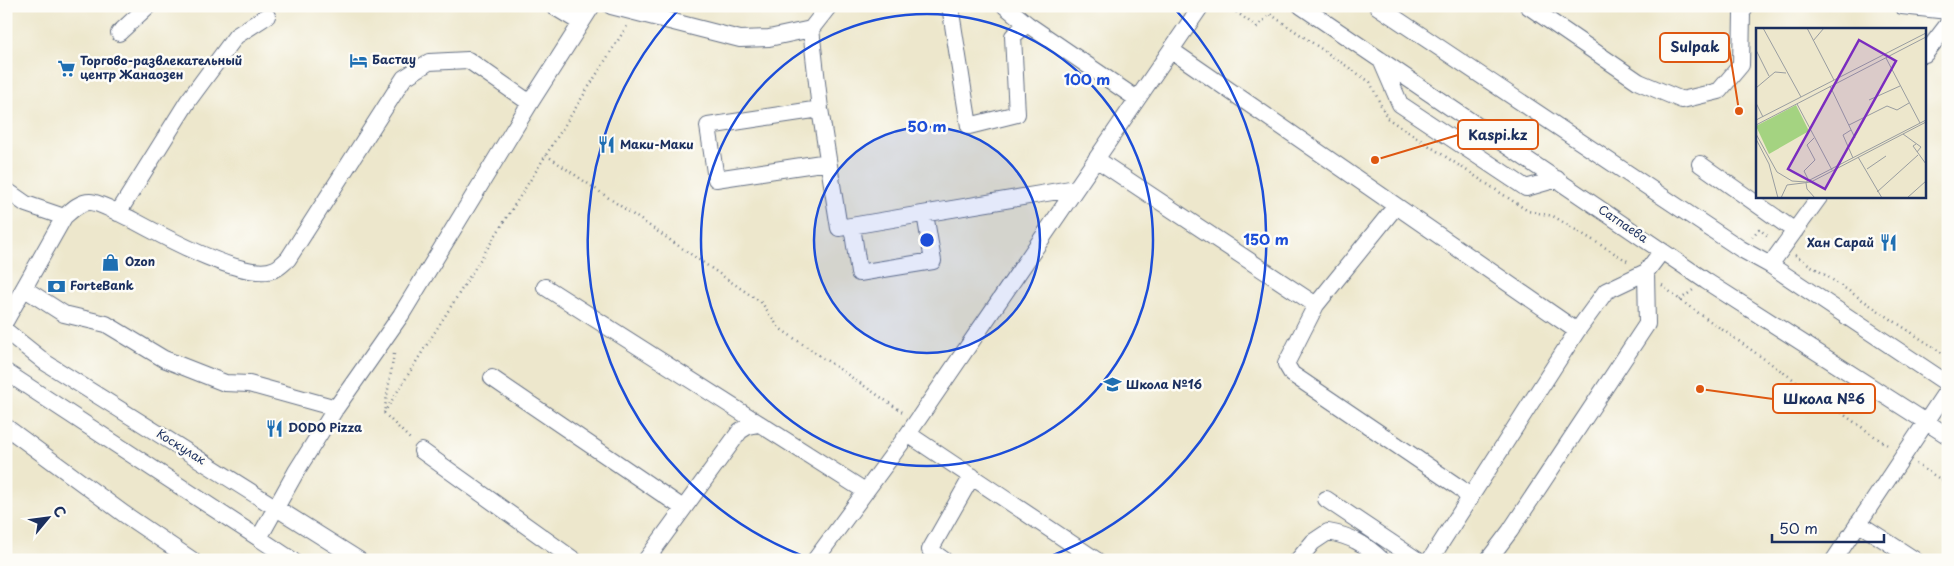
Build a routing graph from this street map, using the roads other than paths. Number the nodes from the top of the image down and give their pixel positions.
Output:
1 (148, 6) edge
2 (553, 6) edge
3 (592, 6) edge
4 (611, 6) edge
5 (829, 6) edge
6 (950, 6) edge
7 (1005, 6) edge
8 (1201, 6) edge
9 (1301, 6) edge
10 (1378, 6) edge
11 (1528, 6) edge
12 (1746, 6) edge
13 (1902, 6) edge
14 (1948, 11) edge
15 (267, 16) dead end
16 (582, 23) junction
17 (1027, 24) junction
18 (1948, 24) edge
19 (811, 29) junction
20 (119, 33) dead end
21 (1171, 50) junction
22 (1926, 53) edge
23 (1381, 60) junction
24 (1137, 99) junction
25 (530, 103) junction
26 (820, 109) junction
27 (1096, 158) junction
28 (828, 162) junction
29 (1700, 164) dead end
30 (1557, 179) junction
31 (1076, 188) junction
32 (6, 190) edge
33 (1819, 198) edge
34 (1396, 206) junction
35 (118, 213) junction
36 (925, 214) junction
37 (64, 217) junction
38 (852, 226) junction
39 (1794, 231) junction
40 (1662, 251) junction
41 (1770, 265) junction
42 (1646, 272) junction
43 (544, 287) dead end
44 (25, 289) junction
45 (1316, 305) junction
46 (6, 320) edge
47 (6, 331) edge
48 (1578, 331) junction
49 (6, 372) edge
50 (492, 378) dead end
51 (1948, 384) edge
52 (1948, 389) edge
53 (336, 408) junction
54 (1926, 422) junction
55 (759, 424) junction
56 (6, 427) edge
57 (912, 428) junction
58 (1948, 436) edge
59 (422, 451) road end
60 (972, 476) junction
61 (865, 491) junction
62 (1326, 499) dead end
63 (1470, 499) junction
64 (276, 506) junction
65 (683, 508) junction
66 (1858, 523) junction
67 (259, 538) junction
68 (192, 560) edge
69 (292, 560) edge
70 (359, 560) edge
71 (574, 560) edge
72 (646, 560) edge
73 (815, 560) edge
74 (944, 560) edge
75 (1096, 560) edge
76 (1298, 560) edge
77 (1382, 560) edge
78 (1417, 560) edge
79 (1430, 560) edge
80 (1488, 560) edge
81 (1834, 560) edge
82 (1915, 560) edge

1 - 20 street
2 - 16 street
3 - 16 street
4 - 19 street
5 - 19 street
6 - 17 street
7 - 17 street
8 - 21 street
9 - 23 street, Сатпаева
10 - 41 street
11 - 12 street
13 - 14 street
15 - 35 street
16 - 25 street
17 - 24 street
18 - 22 street
19 - 26 street
21 - 24 street
21 - 34 street
23 - 30 street, Сатпаева
23 - 30 street
24 - 27 street
25 - 35 street
25 - 53 street
26 - 28 street
26 - 28 street
27 - 31 street
27 - 45 street
28 - 38 street
29 - 39 street
30 - 40 street, Сатпаева
31 - 36 street
31 - 57 street
32 - 37 street
33 - 39 street
34 - 45 street
34 - 48 street
35 - 37 street
36 - 38 street
36 - 38 street
37 - 44 street
39 - 41 street
40 - 42 street
40 - 54 street, Сатпаева
41 - 51 street
42 - 48 street
42 - 80 street
43 - 55 street
44 - 46 street
44 - 53 street
45 - 63 street
47 - 64 street, Коскулак
48 - 63 street
49 - 67 street
50 - 65 street
52 - 54 street
53 - 64 street
54 - 58 street, Сатпаева
54 - 66 street
55 - 61 street
55 - 65 street
56 - 68 street
57 - 60 street
57 - 61 street
59 - 71 street
60 - 74 street
60 - 75 street
61 - 73 street
62 - 78 street
63 - 79 street
64 - 67 street
64 - 70 street, Коскулак
65 - 72 street
66 - 81 street
66 - 82 street
67 - 69 street
76 - 77 street

